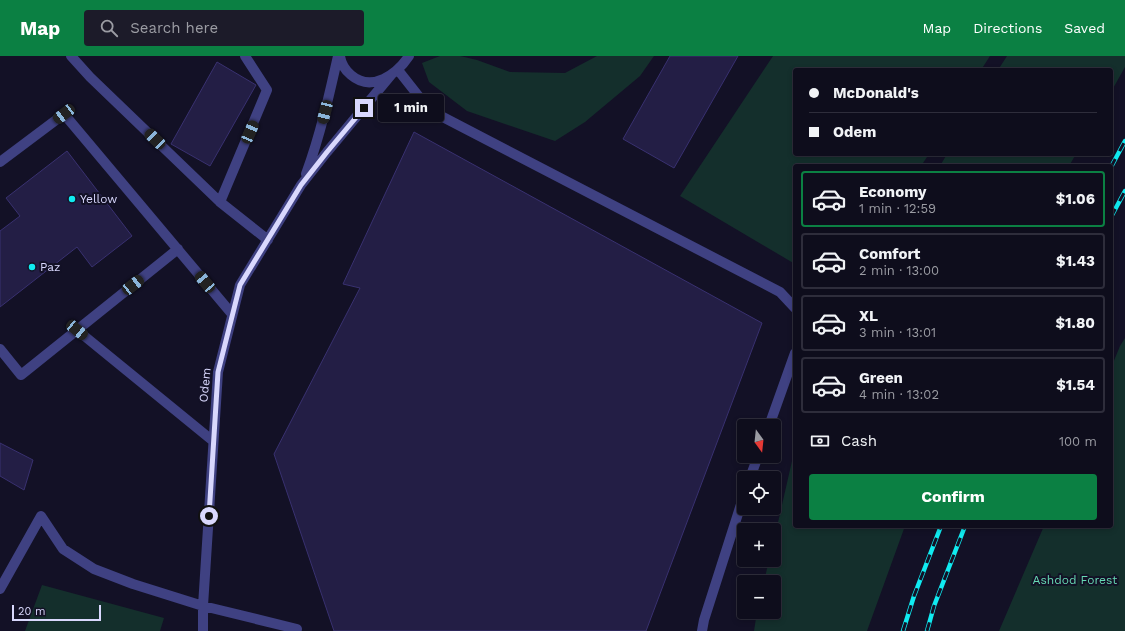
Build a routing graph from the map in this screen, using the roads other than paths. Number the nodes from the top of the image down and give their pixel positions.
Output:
1 (71, 56) edge
2 (245, 56) edge
3 (339, 56) edge
4 (410, 56) edge
5 (394, 72) junction
6 (0, 162) edge
7 (301, 185) junction
8 (220, 202) junction
9 (268, 240) junction
10 (178, 249) junction
11 (793, 306) edge
12 (232, 314) junction
13 (77, 330) junction
14 (0, 349) edge
15 (793, 359) edge
16 (771, 419) edge
17 (213, 441) junction
18 (738, 515) edge
19 (0, 589) edge
20 (203, 606) junction
21 (297, 629) dead end
22 (199, 631) edge
23 (203, 631) edge
24 (702, 631) edge

1 - 8 street
2 - 8 street
3 - 5 street
3 - 7 street, Odem
4 - 5 street, Odem
5 - 7 street, Odem
5 - 11 street
6 - 10 street
7 - 9 street, Odem
8 - 9 street
9 - 12 street, Odem
10 - 12 street
10 - 13 street
12 - 17 street, Odem
13 - 14 street
13 - 17 street
15 - 16 street
17 - 20 street, Odem
18 - 24 street
19 - 20 street
20 - 21 street
20 - 22 street, Odem
20 - 23 street, Odem

